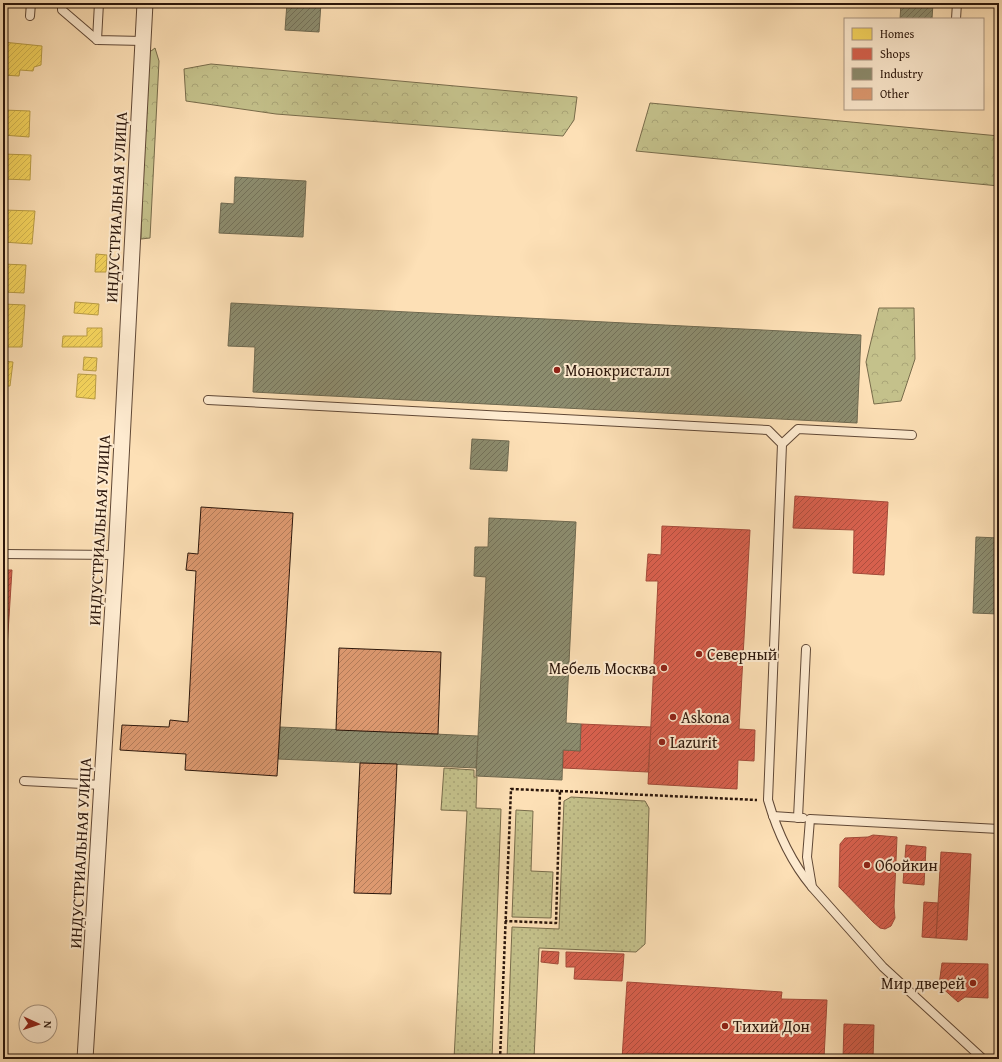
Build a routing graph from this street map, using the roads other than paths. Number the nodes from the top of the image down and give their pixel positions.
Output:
1 (31, 3) edge
2 (62, 3) edge
3 (99, 3) edge
4 (145, 3) edge
5 (957, 3) edge
6 (30, 16) dead end
7 (956, 18) edge
8 (97, 40) junction
9 (143, 42) junction
10 (208, 400) dead end
11 (912, 435) dead end
12 (782, 444) junction
13 (3, 554) edge
14 (116, 555) junction
15 (806, 649) dead end
16 (24, 781) dead end
17 (102, 785) junction
18 (773, 816) junction
19 (798, 818) junction
20 (810, 818) junction
21 (999, 829) edge
22 (812, 887) junction
23 (85, 1059) edge
24 (983, 1059) edge

1 - 6 lane
2 - 8 lane
3 - 8 lane
4 - 9 street, ИНДУСТРИАЛЬНАЯ УЛИЦА
5 - 7 lane
8 - 9 lane
9 - 14 street, ИНДУСТРИАЛЬНАЯ УЛИЦА
10 - 12 lane
11 - 12 lane
12 - 18 lane
13 - 14 lane
14 - 17 street, ИНДУСТРИАЛЬНАЯ УЛИЦА
15 - 19 lane
16 - 17 lane
17 - 23 street, ИНДУСТРИАЛЬНАЯ УЛИЦА
18 - 19 lane
18 - 22 lane
19 - 20 lane
20 - 21 lane
20 - 22 lane
22 - 24 lane

